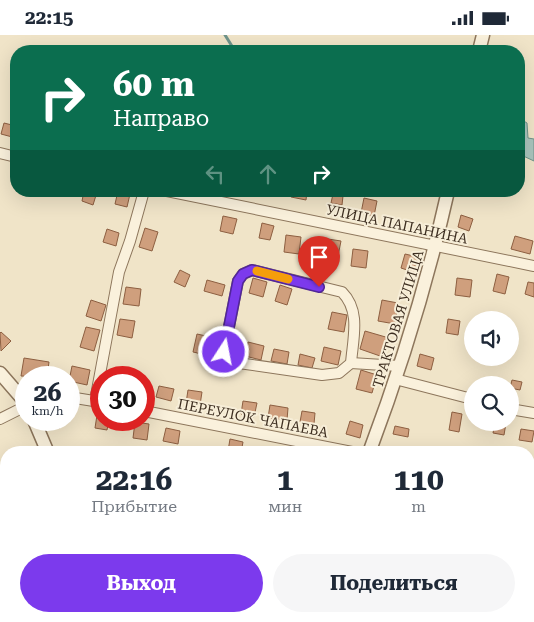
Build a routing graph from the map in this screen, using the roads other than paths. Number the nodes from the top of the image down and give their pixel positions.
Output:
1 (142, 197) edge
2 (196, 197) edge
3 (447, 197) edge
4 (436, 246) junction
5 (534, 267) edge
6 (351, 363) junction
7 (104, 366) edge
8 (399, 366) junction
9 (0, 373) edge
10 (395, 379) junction
11 (15, 391) edge
12 (464, 397) edge
13 (519, 410) edge
14 (15, 411) edge
15 (155, 413) edge
16 (534, 413) edge
17 (0, 419) edge
18 (39, 431) edge
19 (45, 446) edge
20 (322, 446) edge
21 (371, 446) edge

1 - 7 street
2 - 4 street, УЛИЦА ПАПАНИНА
3 - 4 street, ТРАКТОВАЯ УЛИЦА
4 - 5 street, УЛИЦА ПАПАНИНА
4 - 8 street, ТРАКТОВАЯ УЛИЦА
6 - 6 street
6 - 8 street
8 - 10 street, ТРАКТОВАЯ УЛИЦА
9 - 11 street
10 - 12 street
10 - 21 street, ТРАКТОВАЯ УЛИЦА
13 - 16 street
14 - 17 street
15 - 20 street, ПЕРЕУЛОК ЧАПАЕВА
18 - 19 street

